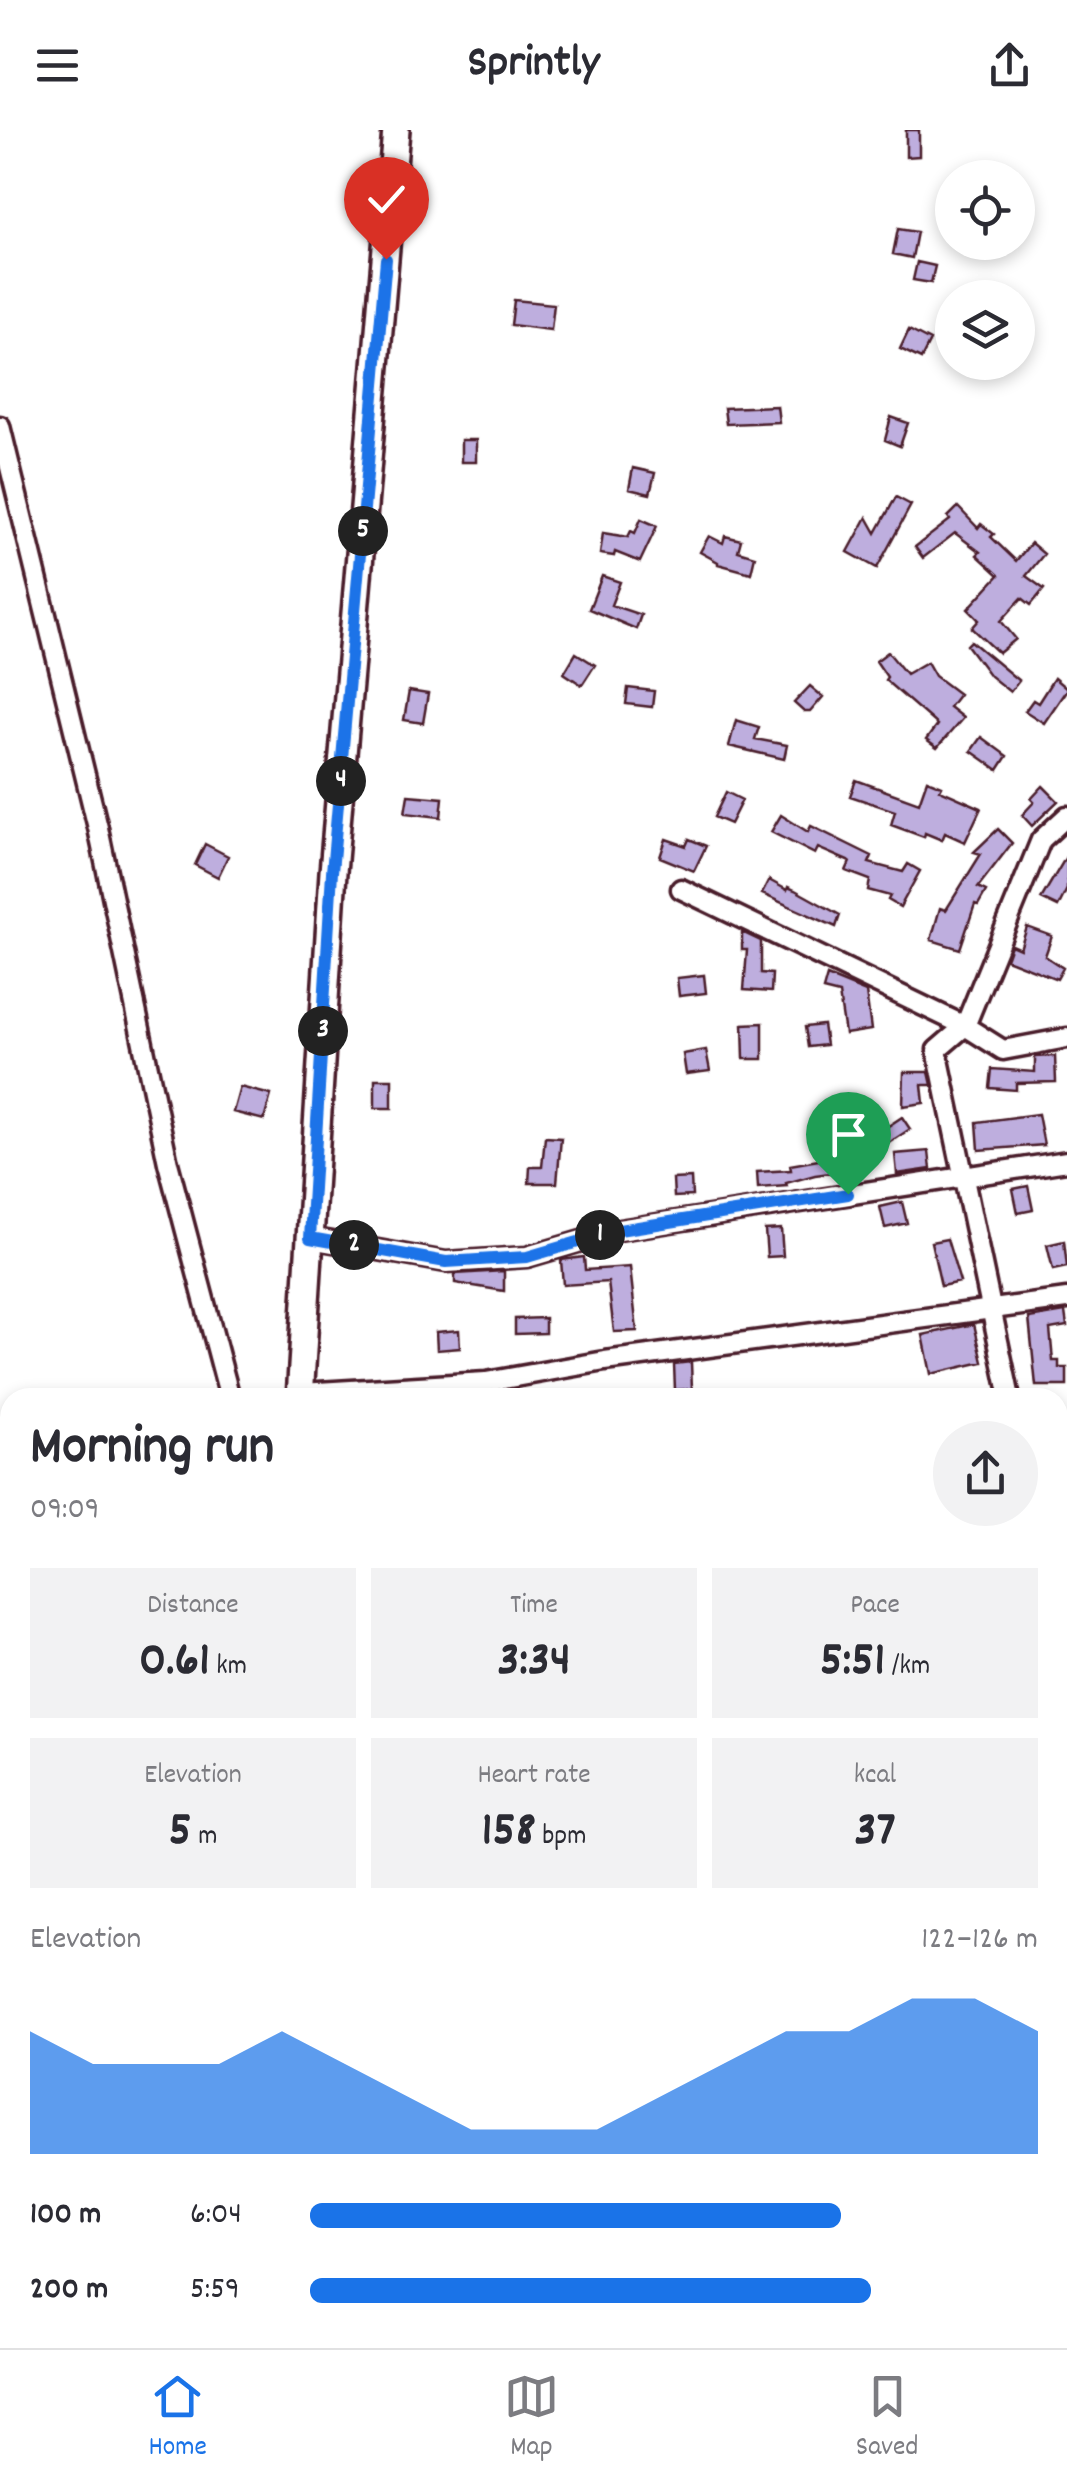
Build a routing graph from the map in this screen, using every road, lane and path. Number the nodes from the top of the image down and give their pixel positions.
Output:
1 (396, 130) edge
2 (0, 426) edge
3 (1067, 816) edge
4 (681, 889) dead end
5 (964, 1026) junction
6 (1067, 1038) edge
7 (1067, 1160) edge
8 (962, 1177) junction
9 (310, 1238) junction
10 (1067, 1299) edge
11 (991, 1309) junction
12 (227, 1388) edge
13 (300, 1388) edge
14 (400, 1388) edge
15 (1008, 1388) edge

1 - 9 main road
2 - 12 street
3 - 5 street
4 - 5 street
5 - 6 street
5 - 8 street
7 - 8 street
8 - 9 street
8 - 11 street
9 - 13 main road
10 - 11 street
11 - 14 street
11 - 15 street

